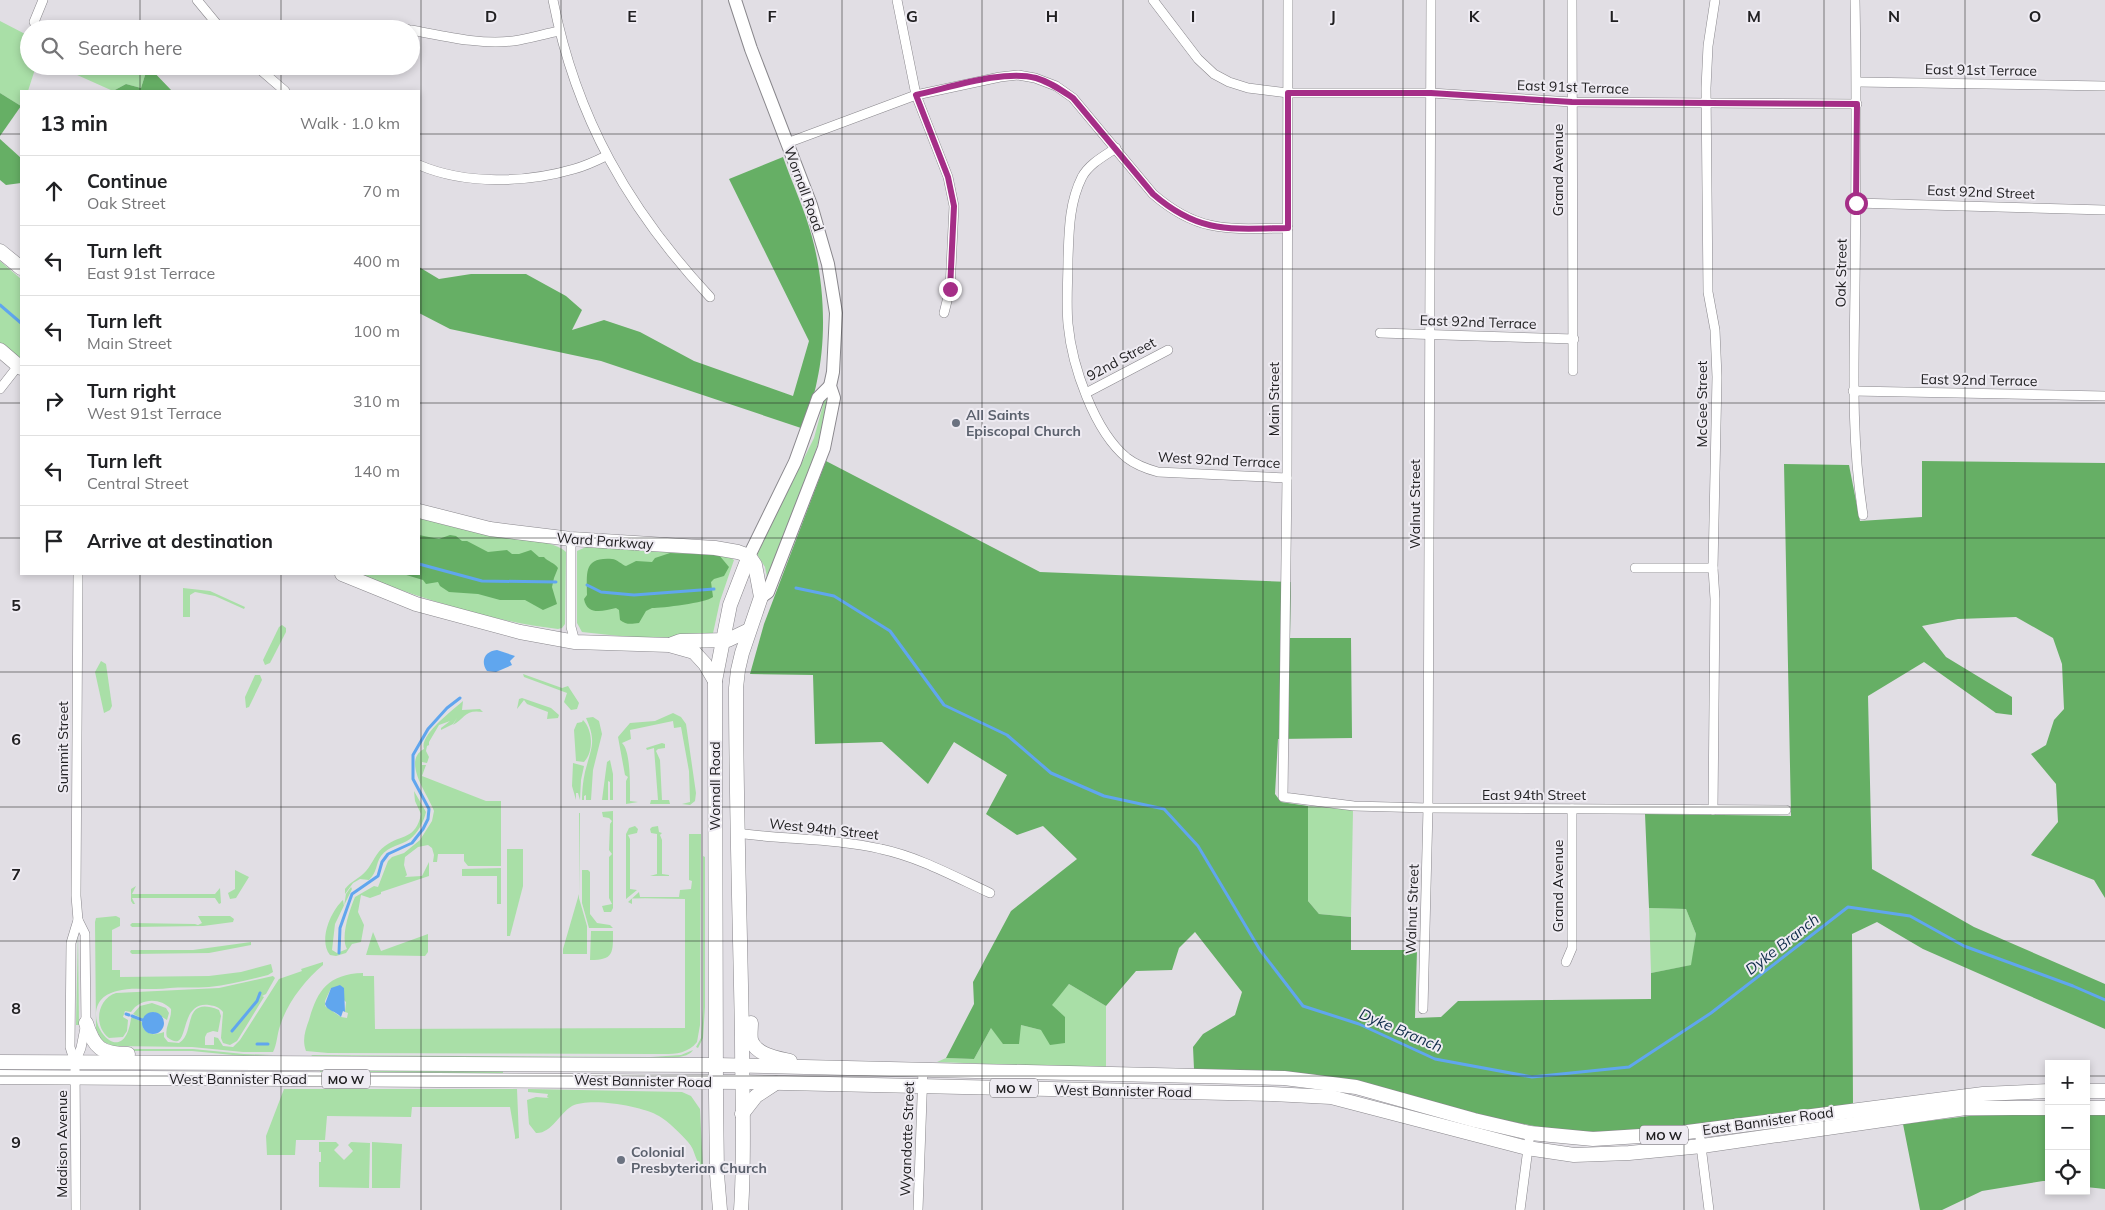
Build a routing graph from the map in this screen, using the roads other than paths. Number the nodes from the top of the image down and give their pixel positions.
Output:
1 (43, 0) edge
2 (197, 0) edge
3 (553, 0) edge
4 (735, 0) edge
5 (896, 0) edge
6 (1153, 0) edge
7 (1288, 0) edge
8 (1431, 0) edge
9 (1572, 0) edge
10 (1715, 0) edge
11 (1855, 0) edge
12 (35, 20) edge
13 (214, 20) edge
14 (559, 31) junction
15 (420, 32) edge
16 (268, 75) edge
17 (1857, 82) junction
18 (2105, 86) edge
19 (284, 90) edge
20 (1288, 93) junction
21 (1431, 93) junction
22 (916, 95) junction
23 (1572, 102) junction
24 (1706, 103) junction
25 (1857, 104) junction
26 (787, 143) junction
27 (1116, 148) junction
28 (606, 156) junction
29 (420, 165) edge
30 (1856, 203) junction
31 (2105, 210) edge
32 (1288, 228) junction
33 (0, 251) edge
34 (20, 267) edge
35 (710, 297) dead end
36 (944, 313) dead end
37 (1380, 333) dead end
38 (1429, 333) junction
39 (1574, 339) junction
40 (0, 350) edge
41 (1168, 350) dead end
42 (20, 367) edge
43 (1573, 371) dead end
44 (830, 386) junction
45 (0, 389) edge
46 (1853, 390) junction
47 (1086, 393) junction
48 (2105, 396) edge
49 (1287, 478) junction
50 (420, 511) edge
51 (1863, 515) dead end
52 (571, 539) junction
53 (749, 556) junction
54 (1635, 568) dead end
55 (1714, 568) junction
56 (78, 575) edge
57 (344, 575) edge
58 (761, 597) junction
59 (748, 630) junction
60 (722, 640) junction
61 (575, 642) junction
62 (669, 645) junction
63 (715, 681) junction
64 (1283, 797) joint
65 (1428, 808) junction
66 (1572, 809) junction
67 (1713, 810) junction
68 (1786, 810) dead end
69 (737, 833) junction
70 (990, 893) dead end
71 (78, 920) junction
72 (741, 958) junction
73 (1566, 962) dead end
74 (1423, 1009) dead end
75 (86, 1023) junction
76 (0, 1062) edge
77 (74, 1063) junction
78 (210, 1063) junction
79 (716, 1065) junction
80 (742, 1066) junction
81 (818, 1067) junction
82 (923, 1070) junction
83 (0, 1077) edge
84 (75, 1078) junction
85 (1284, 1078) joint
86 (716, 1082) junction
87 (742, 1082) junction
88 (776, 1083) junction
89 (923, 1086) junction
90 (2090, 1091) edge
91 (2105, 1091) edge
92 (2045, 1092) edge
93 (1287, 1095) joint
94 (2045, 1108) edge
95 (2090, 1108) edge
96 (2105, 1108) edge
97 (742, 1114) junction
98 (1699, 1130) junction
99 (1530, 1132) junction
100 (1702, 1146) junction
101 (1527, 1148) junction
102 (76, 1210) edge
103 (720, 1210) edge
104 (741, 1210) edge
105 (918, 1210) edge
106 (1520, 1210) edge
107 (1709, 1210) edge

1 - 12 street
2 - 13 street
3 - 14 street
4 - 26 main road, Wornall Road
5 - 22 street
6 - 20 street, East 91st Terrace
7 - 20 street, Main Street
8 - 21 street, Walnut Street
9 - 23 street, Grand Avenue
10 - 24 street, McGee Street
11 - 17 street, Oak Street
14 - 15 street
14 - 28 street
16 - 19 street
17 - 18 street, East 91st Terrace
17 - 25 street, Oak Street
20 - 21 street, East 91st Terrace
20 - 32 street, Main Street
21 - 23 street, East 91st Terrace
21 - 38 street, Walnut Street
22 - 26 street
22 - 27 street
22 - 36 street
23 - 24 street, East 91st Terrace
23 - 39 street, Grand Avenue
24 - 25 street, East 91st Terrace
24 - 55 street, McGee Street
25 - 30 street, Oak Street
26 - 44 main road, Wornall Road
27 - 32 street
27 - 47 street
28 - 29 street
28 - 35 street
30 - 31 street, East 92nd Street
30 - 46 street, Oak Street
32 - 49 street, Main Street
33 - 34 main road
37 - 38 street, East 92nd Terrace
38 - 39 street, East 92nd Terrace
38 - 65 street, Walnut Street
39 - 43 street, Grand Avenue
40 - 42 main road
41 - 47 street, 92nd Street
42 - 45 street
44 - 53 main road, Wornall Road
44 - 58 main road, Wornall Road
46 - 48 street, East 92nd Terrace
46 - 51 street, Oak Street
47 - 49 street, West 92nd Terrace
49 - 64 street, Main Street
50 - 52 main road, Ward Parkway
52 - 53 main road, Ward Parkway
52 - 61 street
53 - 58 main road
53 - 60 main road, Wornall Road
54 - 55 street
55 - 67 street, McGee Street
56 - 71 street, Summit Street
57 - 61 main road
58 - 59 main road, Wornall Road
59 - 60 main road
59 - 69 main road, Wornall Road
60 - 62 main road
60 - 63 main road, Wornall Road
61 - 62 main road
62 - 63 main road
63 - 79 main road, Wornall Road
64 - 65 street, East 94th Street
65 - 66 street, East 94th Street
65 - 74 street, Walnut Street
66 - 67 street, East 94th Street
66 - 73 street, Grand Avenue
67 - 68 street, East 94th Street
69 - 70 street, West 94th Street
69 - 72 main road, Wornall Road
71 - 75 street, Summit Street
71 - 77 street, Summit Street
72 - 80 main road, Wornall Road
72 - 81 main road
75 - 77 street, Summit Street
75 - 78 main road
76 - 77 main road, West Bannister Road / MO W
77 - 78 main road, West Bannister Road / MO W
77 - 84 street, Madison Avenue
78 - 79 main road, West Bannister Road / MO W
79 - 80 main road, West Bannister Road / MO W
79 - 86 main road, Wornall Road
80 - 81 main road, West Bannister Road / MO W
80 - 87 main road, Wornall Road
81 - 82 main road, West Bannister Road / MO W
82 - 85 main road, West Bannister Road / MO W
82 - 89 street, Wyandotte Street
83 - 84 main road, West Bannister Road / MO W
84 - 86 main road, West Bannister Road / MO W
84 - 102 street, Madison Avenue
85 - 99 main road, East Bannister Road / MO W
86 - 87 main road, West Bannister Road / MO W
86 - 103 main road, Wornall Road
87 - 88 main road, West Bannister Road / MO W
87 - 97 main road, Wornall Road
88 - 89 main road, West Bannister Road / MO W
88 - 97 main road
89 - 93 main road, West Bannister Road / MO W
89 - 105 street, Wyandotte Street
90 - 91 main road
92 - 98 main road, East Bannister Road / MO W
93 - 101 main road, East Bannister Road / MO W
94 - 100 main road, East Bannister Road / MO W
95 - 96 main road
97 - 104 main road, Wornall Road
98 - 99 main road, East Bannister Road / MO W
98 - 100 street
99 - 101 street
100 - 101 main road, East Bannister Road / MO W
100 - 107 street
101 - 106 street

